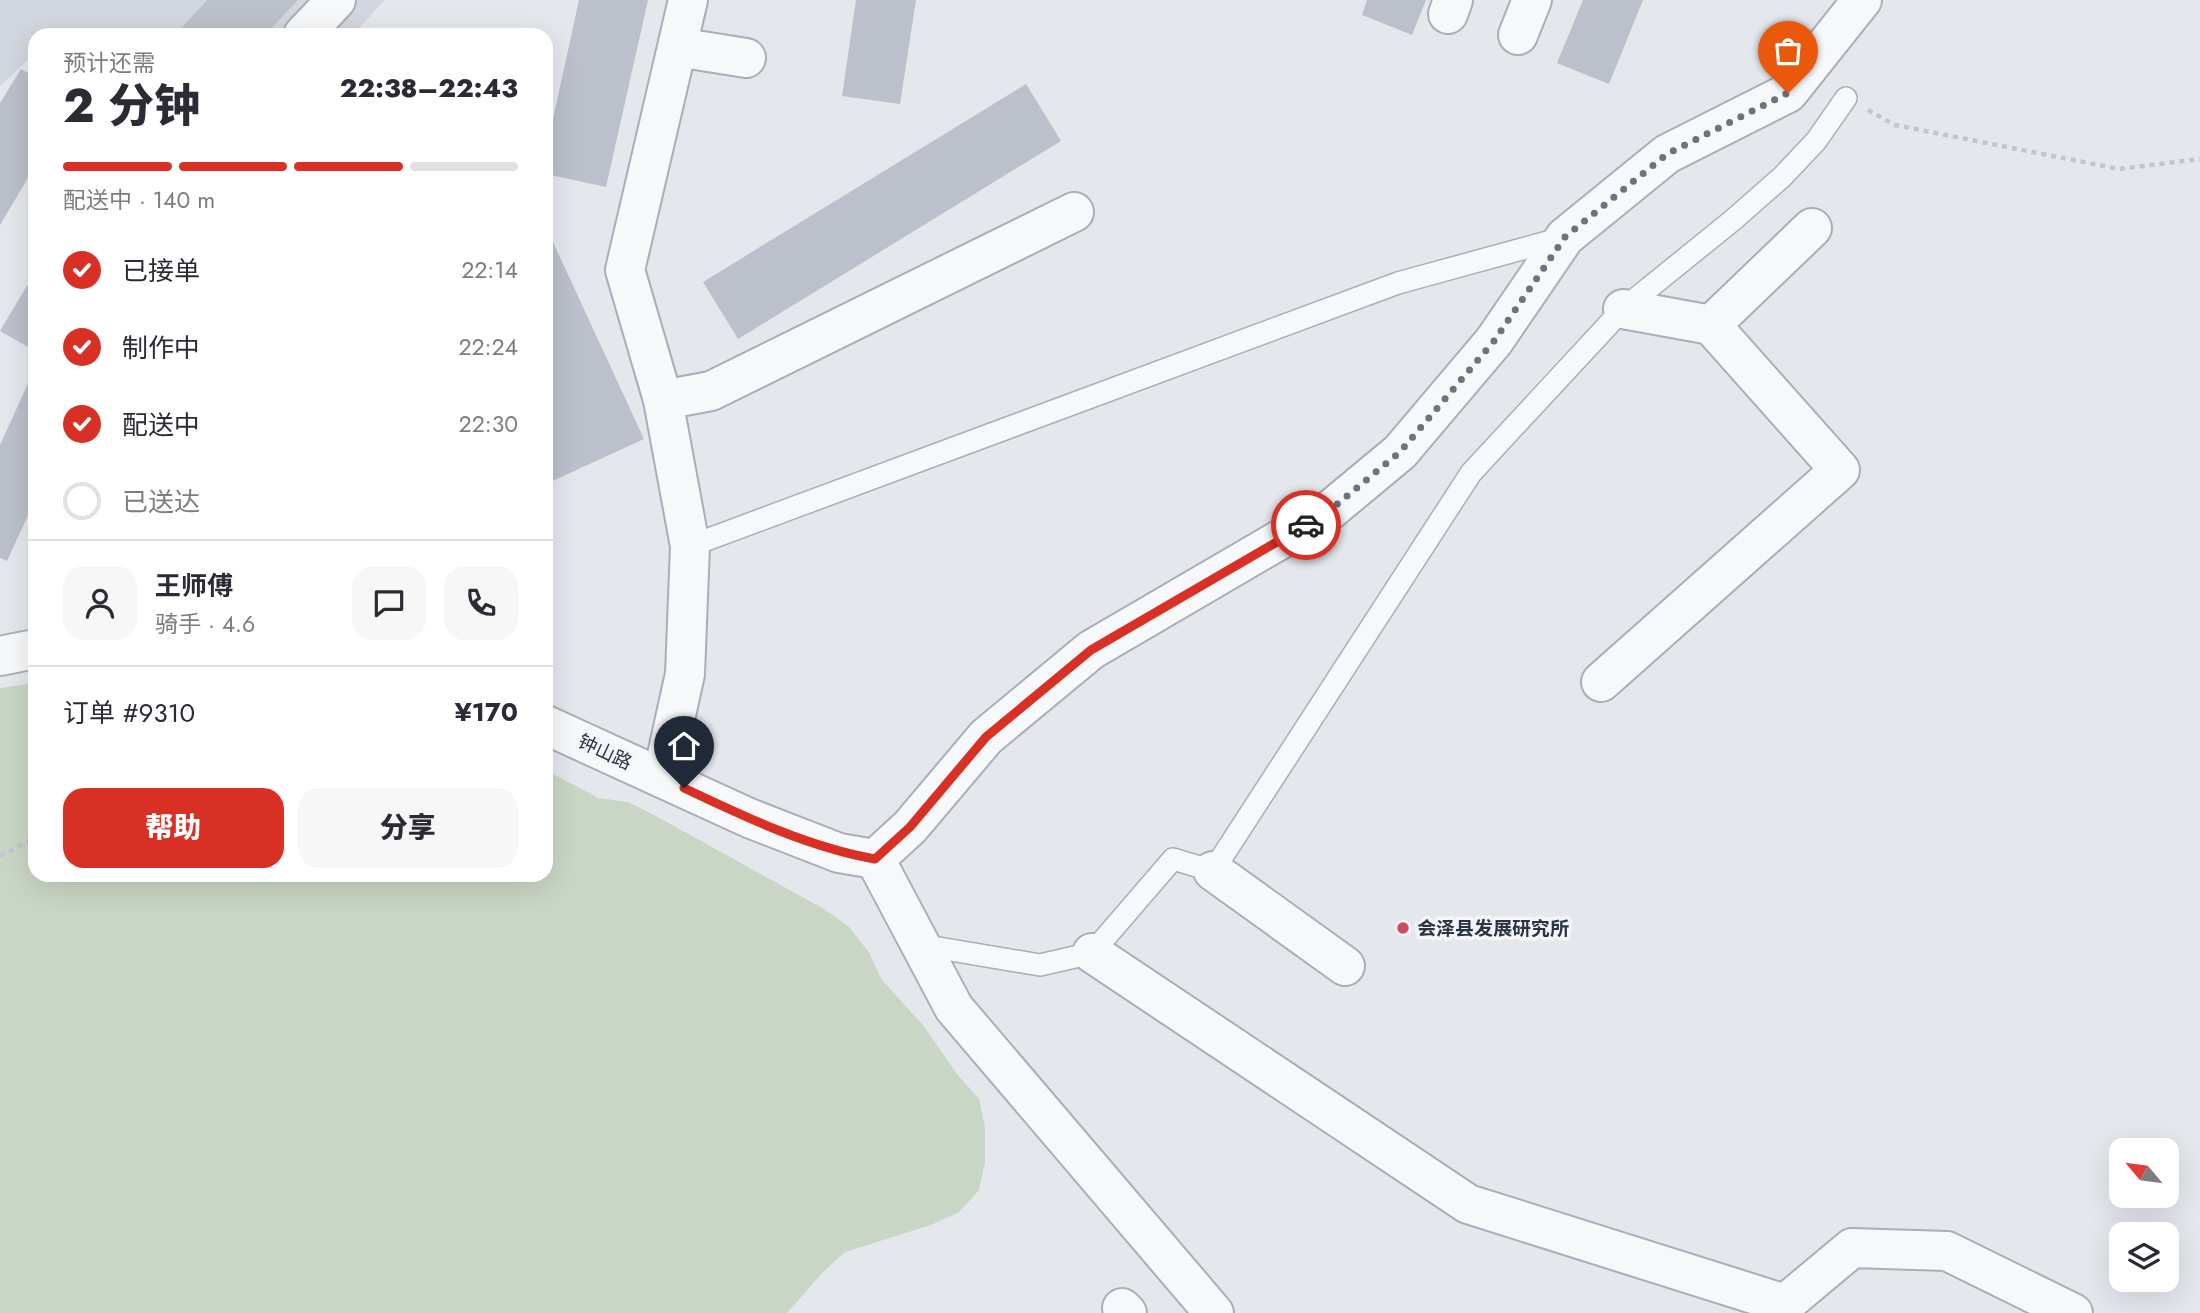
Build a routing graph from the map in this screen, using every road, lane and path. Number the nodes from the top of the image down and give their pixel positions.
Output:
1 (336, 0) edge
2 (688, 0) edge
3 (1532, 0) edge
4 (1862, 0) edge
5 (310, 28) edge
6 (1518, 34) dead end
7 (677, 47) junction
8 (746, 58) dead end
9 (1846, 98) joint
10 (2200, 159) edge
11 (1074, 212) dead end
12 (1812, 228) dead end
13 (1565, 237) junction
14 (1623, 309) junction
15 (1711, 325) junction
16 (663, 400) junction
17 (690, 546) junction
18 (28, 650) edge
19 (0, 656) edge
20 (1601, 682) dead end
21 (553, 728) edge
22 (662, 778) junction
23 (28, 842) edge
24 (0, 856) edge
25 (875, 859) junction
26 (1213, 871) junction
27 (921, 945) junction
28 (1092, 953) junction
29 (1345, 966) dead end
30 (1214, 1313) edge
31 (2073, 1313) edge

1 - 5 street
2 - 7 street
3 - 6 street
4 - 13 street
7 - 8 street
7 - 16 street
9 - 10 path
9 - 14 lane
11 - 16 street
12 - 15 street
13 - 17 lane
13 - 25 street
14 - 15 street
14 - 26 lane
15 - 20 street
16 - 17 street
17 - 22 street
18 - 19 street
21 - 22 street, 钟山路
22 - 25 street, 钟山路
23 - 24 path
25 - 27 street
26 - 28 lane
26 - 29 street
27 - 28 lane
27 - 30 street
28 - 31 street

